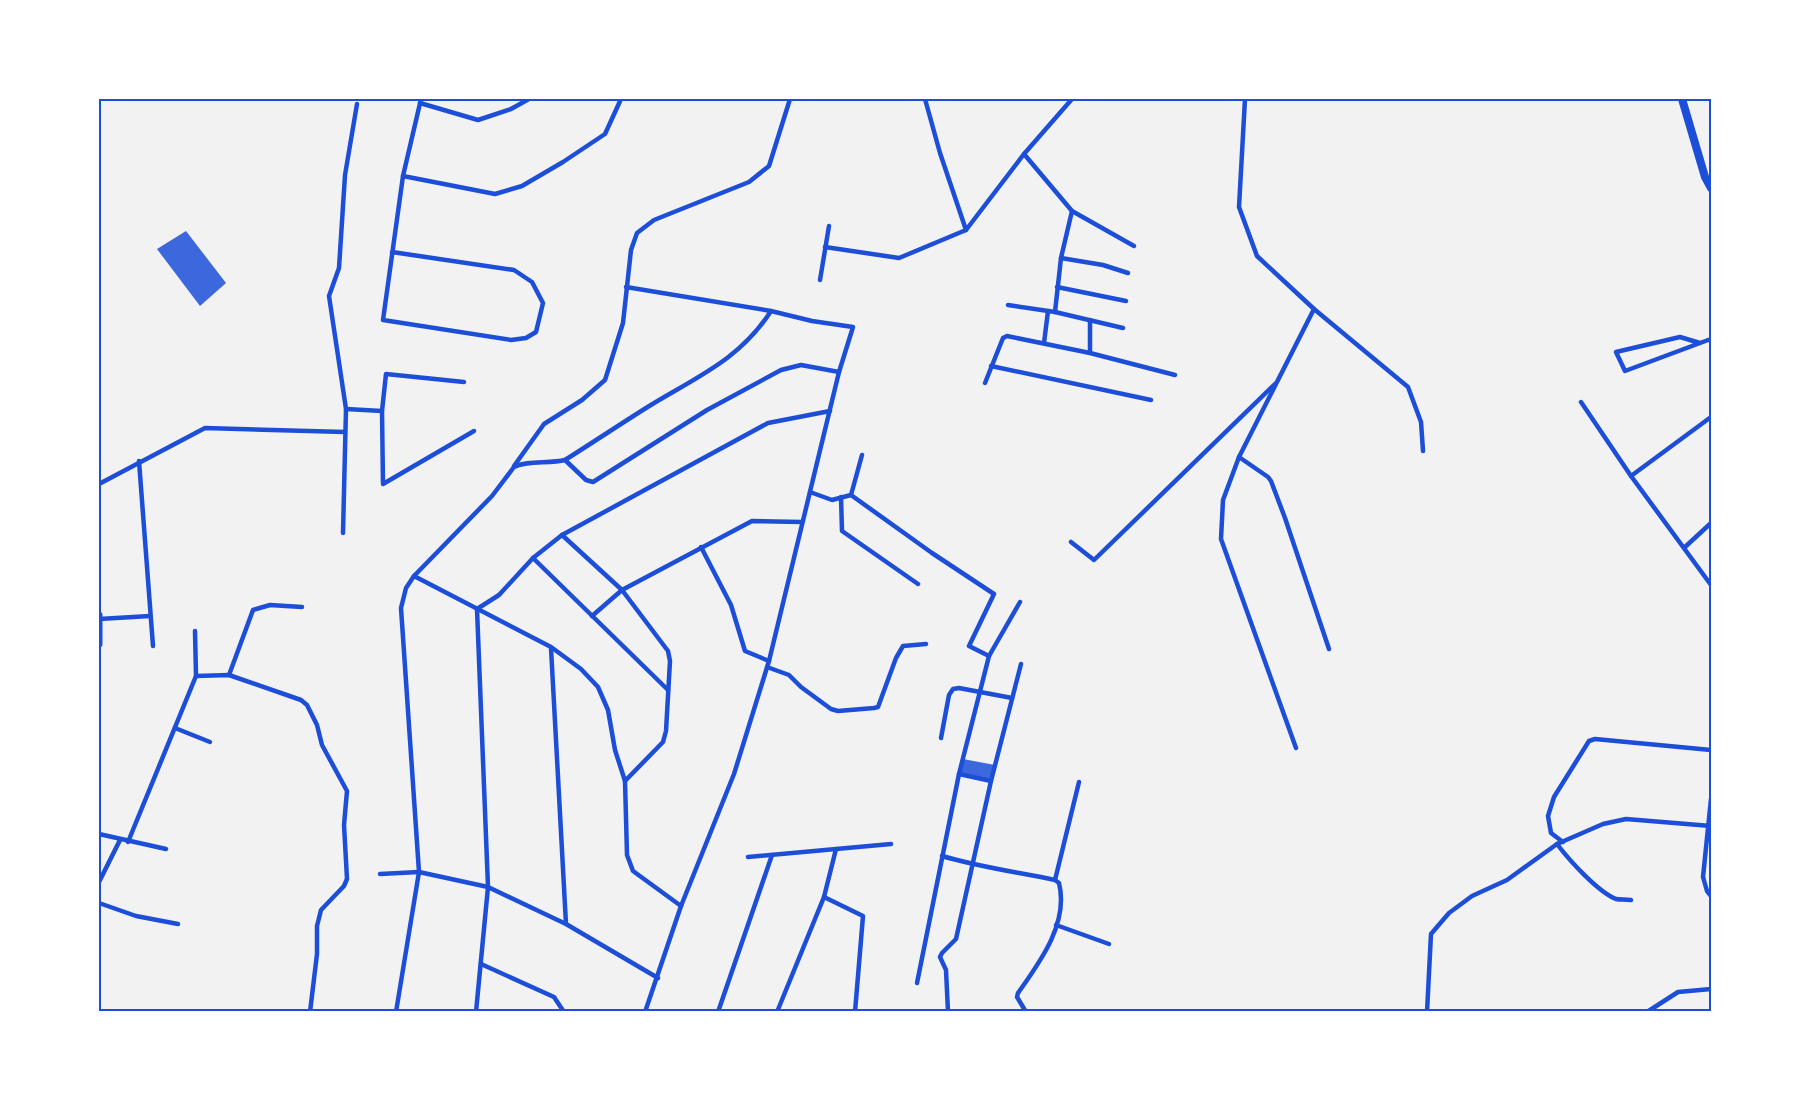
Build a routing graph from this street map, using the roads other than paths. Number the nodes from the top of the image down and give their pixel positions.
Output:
1 (529, 99) edge
2 (621, 99) edge
3 (790, 99) edge
4 (925, 99) edge
5 (1072, 99) edge
6 (1245, 99) edge
7 (1682, 99) edge
8 (420, 101) edge
9 (357, 104) dead end
10 (1024, 154) junction
11 (403, 176) junction
12 (1711, 188) edge
13 (1072, 211) junction
14 (829, 226) dead end
15 (966, 230) junction
16 (1134, 246) dead end
17 (825, 247) junction
18 (392, 252) junction
19 (1061, 258) junction
20 (1128, 273) dead end
21 (820, 280) dead end
22 (626, 287) junction
23 (1057, 287) junction
24 (1126, 302) dead end
25 (1008, 305) dead end
26 (1314, 309) junction
27 (771, 311) junction
28 (1048, 311) junction
29 (1055, 312) junction
30 (1090, 320) junction
31 (1123, 328) dead end
32 (1711, 339) edge
33 (1044, 343) junction
34 (1700, 343) junction
35 (1090, 353) junction
36 (991, 366) junction
37 (839, 372) junction
38 (1175, 375) dead end
39 (1279, 380) junction
40 (464, 382) dead end
41 (985, 383) dead end
42 (1151, 400) dead end
43 (1581, 402) dead end
44 (346, 409) junction
45 (382, 411) junction
46 (830, 411) junction
47 (1711, 417) edge
48 (474, 431) dead end
49 (345, 432) junction
50 (1423, 451) dead end
51 (862, 455) dead end
52 (1239, 457) junction
53 (565, 460) junction
54 (139, 461) junction
55 (514, 467) junction
56 (1631, 476) junction
57 (99, 484) edge
58 (810, 492) junction
59 (851, 495) junction
60 (841, 497) junction
61 (802, 522) junction
62 (1711, 523) edge
63 (343, 533) dead end
64 (562, 535) junction
65 (1071, 542) dead end
66 (701, 547) junction
67 (1685, 547) junction
68 (533, 558) junction
69 (414, 576) junction
70 (918, 584) dead end
71 (1711, 585) edge
72 (622, 590) junction
73 (1020, 602) dead end
74 (302, 607) dead end
75 (477, 609) junction
76 (150, 616) junction
77 (592, 616) junction
78 (99, 617) edge
79 (195, 631) dead end
80 (99, 644) edge
81 (926, 644) dead end
82 (153, 646) dead end
83 (551, 647) junction
84 (1329, 649) dead end
85 (989, 656) junction
86 (769, 661) junction
87 (1021, 664) dead end
88 (767, 667) junction
89 (229, 675) junction
90 (196, 676) junction
91 (668, 690) junction
92 (979, 691) junction
93 (1012, 698) junction
94 (175, 728) junction
95 (941, 738) dead end
96 (210, 742) dead end
97 (1296, 748) dead end
98 (1711, 750) edge
99 (959, 774) junction
100 (625, 781) junction
101 (991, 781) junction
102 (1079, 782) dead end
103 (1711, 799) edge
104 (1710, 826) edge
105 (99, 834) edge
106 (120, 840) junction
107 (128, 842) junction
108 (1560, 843) junction
109 (891, 844) dead end
110 (166, 849) dead end
111 (836, 849) junction
112 (772, 855) junction
113 (942, 856) junction
114 (748, 857) dead end
115 (974, 865) junction
116 (419, 872) junction
117 (380, 874) dead end
118 (1055, 880) junction
119 (99, 882) edge
120 (488, 887) junction
121 (1711, 896) edge
122 (824, 897) junction
123 (1630, 900) dead end
124 (99, 903) edge
125 (681, 906) junction
126 (178, 924) dead end
127 (566, 924) junction
128 (1056, 925) junction
129 (1109, 944) dead end
130 (481, 964) junction
131 (658, 978) junction
132 (917, 983) dead end
133 (1711, 989) edge
134 (310, 1012) edge
135 (396, 1012) edge
136 (476, 1012) edge
137 (564, 1012) edge
138 (645, 1012) edge
139 (718, 1012) edge
140 (777, 1012) edge
141 (855, 1012) edge
142 (948, 1012) edge
143 (1026, 1012) edge
144 (1427, 1012) edge
145 (1647, 1012) edge

1 - 8 street
2 - 11 street
3 - 22 street
4 - 15 street
5 - 10 street
6 - 26 street
7 - 12 main road
8 - 11 street
9 - 44 street
10 - 13 street
10 - 15 street
11 - 18 street
13 - 16 street
13 - 19 street
14 - 17 street
15 - 17 street
17 - 21 street
18 - 18 street
19 - 20 street
19 - 23 street
22 - 27 street
22 - 55 street
23 - 24 street
23 - 29 street
25 - 28 street
26 - 39 street
26 - 50 street
27 - 37 street
27 - 53 street
28 - 29 street
28 - 33 street
29 - 30 street
30 - 31 street
30 - 35 street
32 - 34 street
33 - 35 street
33 - 36 street
34 - 34 street
35 - 38 street
36 - 41 street
36 - 42 street
37 - 46 street
37 - 53 street
39 - 52 street
39 - 65 street
40 - 45 street
43 - 56 street
44 - 45 street
44 - 49 street
45 - 48 street
46 - 58 street
46 - 64 street
47 - 56 street
49 - 54 street
49 - 63 street
51 - 59 street
52 - 84 street
52 - 97 street
53 - 55 street
54 - 57 street
54 - 76 street
55 - 69 street
56 - 67 street
58 - 60 street
58 - 61 street
59 - 60 street
59 - 85 street
60 - 70 street
61 - 66 street
61 - 86 street
62 - 67 street
64 - 68 street
64 - 72 street
66 - 72 street
66 - 86 street
67 - 71 street
68 - 75 street
68 - 77 street
69 - 75 street
69 - 116 street
72 - 77 street
72 - 91 street
73 - 85 street
74 - 89 street
75 - 83 street
75 - 120 street
76 - 78 street
76 - 82 street
77 - 91 street
78 - 80 main road
79 - 90 street
81 - 88 street
83 - 100 street
83 - 127 street
85 - 92 street
86 - 88 street
87 - 93 street
88 - 125 street
89 - 90 street
89 - 134 street
90 - 94 street
91 - 100 street
92 - 93 street
92 - 95 street
92 - 99 street
93 - 101 street
94 - 96 street
94 - 107 street
98 - 108 street
99 - 101 street
99 - 113 street
100 - 125 street
101 - 115 street
102 - 118 street
103 - 104 street
104 - 108 street
104 - 121 street
105 - 106 street
106 - 107 street
106 - 119 street
107 - 110 street
108 - 123 street
108 - 144 street
109 - 111 street
111 - 112 street
111 - 122 street
112 - 114 street
112 - 139 street
113 - 115 street
113 - 132 street
115 - 118 street
115 - 142 street
116 - 117 street
116 - 120 street
116 - 135 street
118 - 128 street
120 - 127 street
120 - 130 street
122 - 140 street
122 - 141 street
124 - 126 street
125 - 131 street
127 - 131 street
128 - 129 street
128 - 143 street
130 - 136 street
130 - 137 street
131 - 138 street
133 - 145 street

